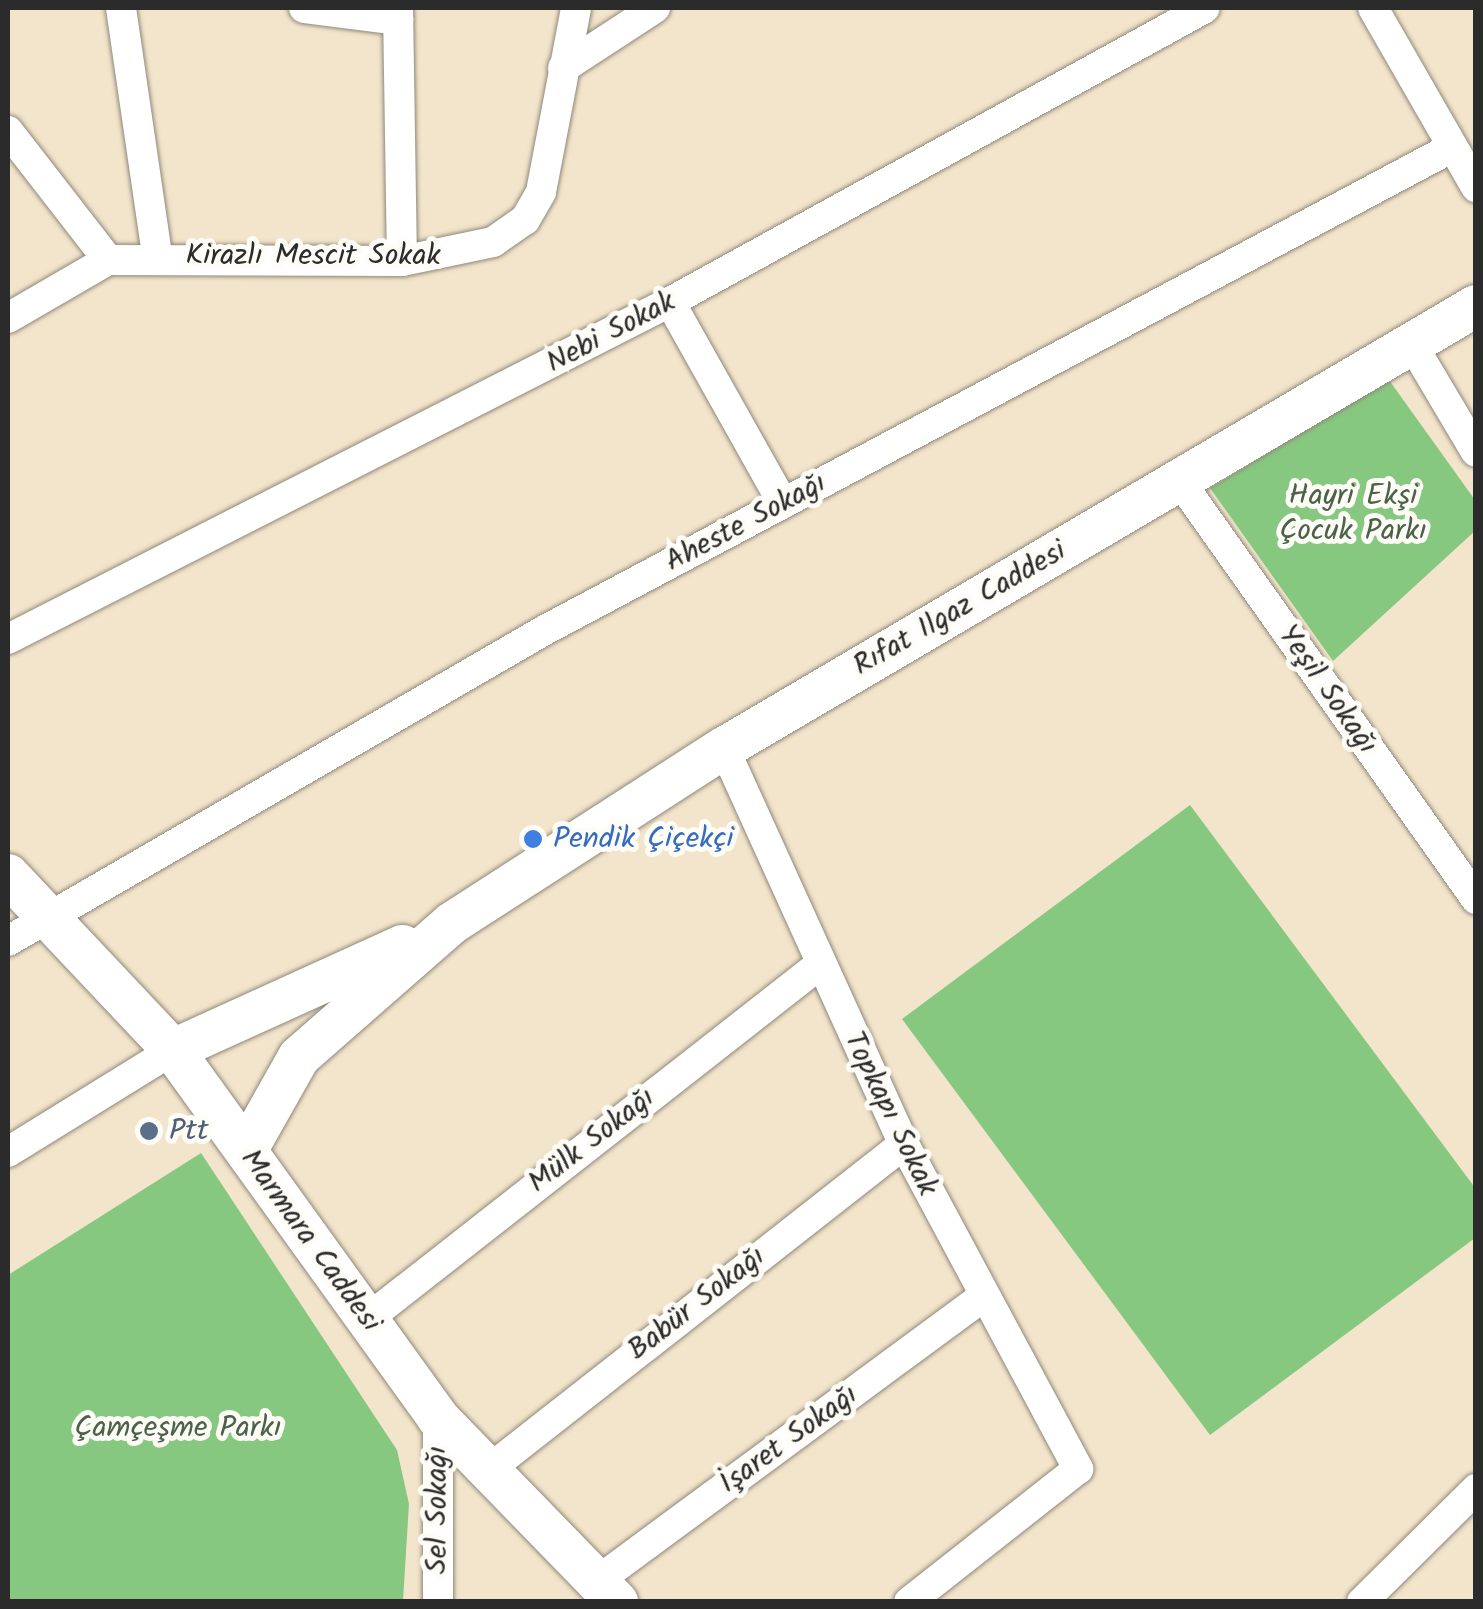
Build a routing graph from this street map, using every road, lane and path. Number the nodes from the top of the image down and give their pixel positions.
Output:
1 (121, 8) edge
2 (304, 8) edge
3 (576, 8) edge
4 (656, 8) edge
5 (1205, 8) edge
6 (1373, 8) edge
7 (398, 14) edge
8 (563, 68) junction
9 (8, 130) edge
10 (1453, 147) junction
11 (1476, 187) edge
12 (157, 256) junction
13 (108, 260) junction
14 (402, 261) junction
15 (670, 302) junction
16 (1476, 306) edge
17 (8, 318) edge
18 (1412, 346) junction
19 (1476, 452) edge
20 (1179, 480) junction
21 (783, 503) junction
22 (8, 639) edge
23 (724, 748) junction
24 (8, 875) edge
25 (1476, 899) edge
26 (48, 917) junction
27 (452, 923) junction
28 (8, 941) edge
29 (819, 964) junction
30 (173, 1050) junction
31 (904, 1144) junction
32 (246, 1150) junction
33 (8, 1152) edge
34 (981, 1298) junction
35 (366, 1320) junction
36 (438, 1418) junction
37 (492, 1466) junction
38 (1476, 1489) edge
39 (607, 1592) edge
40 (438, 1602) edge
41 (909, 1602) edge
42 (1362, 1602) edge

1 - 12 street
2 - 7 street
3 - 8 street, Kirazlı Mescit Sokak
4 - 8 street
5 - 15 street, Nebi Sokak
6 - 10 street
7 - 14 street
8 - 14 street, Kirazlı Mescit Sokak
9 - 13 street
10 - 11 street
10 - 21 street, Aheste Sokağı
12 - 13 street, Kirazlı Mescit Sokak
12 - 14 street, Kirazlı Mescit Sokak
13 - 17 street, Kirazlı Mescit Sokak
15 - 21 street
15 - 22 street, Nebi Sokak
16 - 18 street, Rıfat Ilgaz Caddesi
18 - 19 street
18 - 20 street, Rıfat Ilgaz Caddesi
20 - 23 street, Rıfat Ilgaz Caddesi
20 - 25 street, Yeşil Sokağı
21 - 26 street, Aheste Sokağı
23 - 27 street, Rıfat Ilgaz Caddesi
23 - 29 street, Topkapı Sokak
24 - 26 street, Marmara Caddesi
26 - 28 street, Aheste Sokağı
26 - 30 street, Marmara Caddesi
27 - 30 street, Rıfat Ilgaz Caddesi
27 - 32 street, Rıfat Ilgaz Caddesi
29 - 31 street, Topkapı Sokak
29 - 35 street, Mülk Sokağı
30 - 32 street, Marmara Caddesi
30 - 33 street
31 - 34 street, Topkapı Sokak
31 - 37 street, Babür Sokağı
32 - 35 street, Marmara Caddesi
34 - 39 street, İşaret Sokağı
34 - 41 street, Topkapı Sokak
35 - 36 street, Marmara Caddesi
36 - 37 street, Marmara Caddesi
36 - 40 street, Sel Sokağı
37 - 39 street, Marmara Caddesi
38 - 42 street

